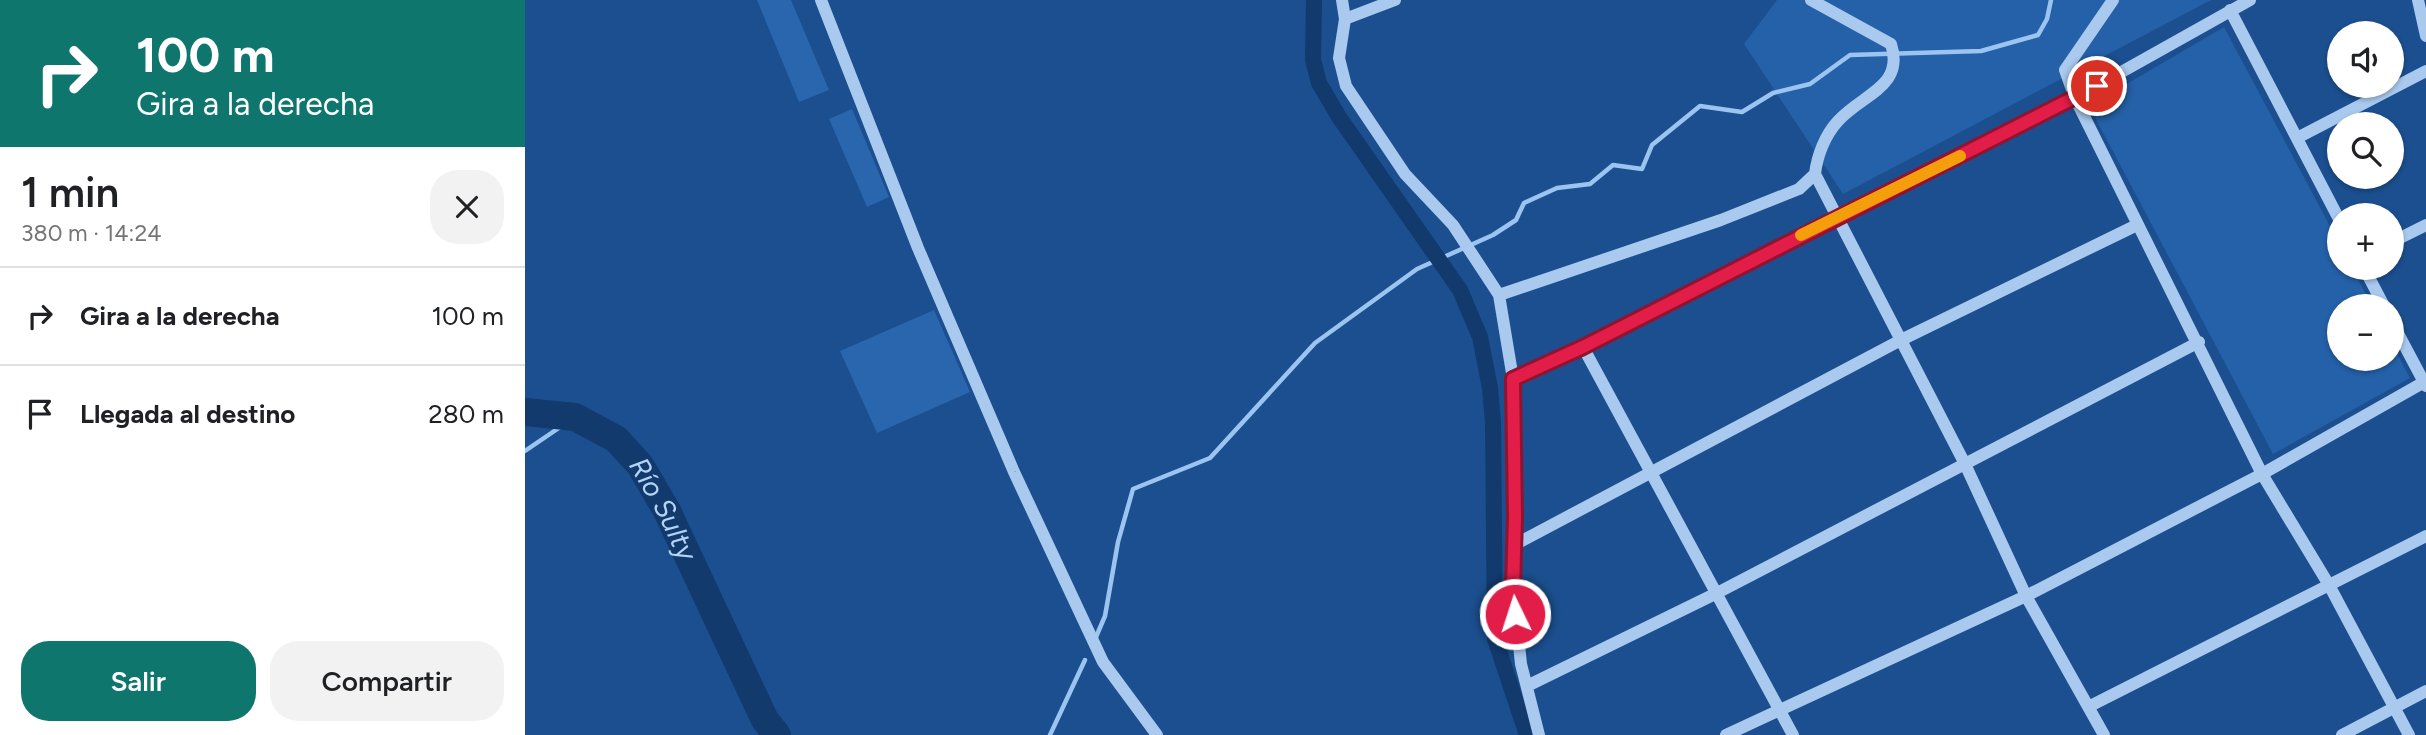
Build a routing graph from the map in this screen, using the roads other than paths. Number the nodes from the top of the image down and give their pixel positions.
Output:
1 (821, 0) edge
2 (1342, 0) edge
3 (1395, 0) edge
4 (1811, 0) edge
5 (2113, 0) edge
6 (2249, 0) edge
7 (2418, 0) edge
8 (2230, 10) junction
9 (1345, 19) junction
10 (2426, 36) edge
11 (2426, 71) edge
12 (2075, 99) junction
13 (2297, 138) junction
14 (1815, 174) junction
15 (2331, 203) edge
16 (1837, 217) junction
17 (2137, 225) junction
18 (2426, 225) edge
19 (2404, 236) edge
20 (1499, 295) junction
21 (1901, 340) junction
22 (2199, 342) junction
23 (2404, 344) edge
24 (1583, 347) junction
25 (1513, 379) junction
26 (2425, 383) edge
27 (1965, 464) junction
28 (1652, 474) junction
29 (2262, 474) junction
30 (2426, 536) edge
31 (1514, 545) junction
32 (2329, 585) junction
33 (1717, 593) junction
34 (2026, 596) junction
35 (1527, 686) junction
36 (2426, 691) edge
37 (2090, 706) junction
38 (2395, 707) junction
39 (1781, 710) junction
40 (1154, 732) edge
41 (2099, 733) edge
42 (1138, 735) edge
43 (1539, 735) edge
44 (1726, 735) edge
45 (1793, 735) edge
46 (2342, 735) edge
47 (2409, 735) edge

1 - 40 street
2 - 9 street
3 - 9 street
4 - 14 street
5 - 12 street
6 - 8 street
7 - 10 street
8 - 12 street
8 - 13 street
9 - 20 street
11 - 13 street
12 - 16 street
12 - 17 street
13 - 15 street
14 - 16 street
14 - 20 street
16 - 21 street
16 - 24 street
17 - 21 street
17 - 22 street
18 - 19 street
20 - 25 street
21 - 27 street
21 - 28 street
22 - 27 street
22 - 29 street
23 - 26 street
24 - 25 street
24 - 28 street
25 - 31 street
26 - 29 street
27 - 33 street
27 - 34 street
28 - 31 street
28 - 33 street
29 - 32 street
29 - 34 street
30 - 32 street
31 - 35 street
32 - 37 street
32 - 38 street
33 - 35 street
33 - 39 street
34 - 37 street
34 - 39 street
35 - 43 street
36 - 38 street
37 - 41 street
38 - 46 street
38 - 47 street
39 - 44 street
39 - 45 street
40 - 42 street

